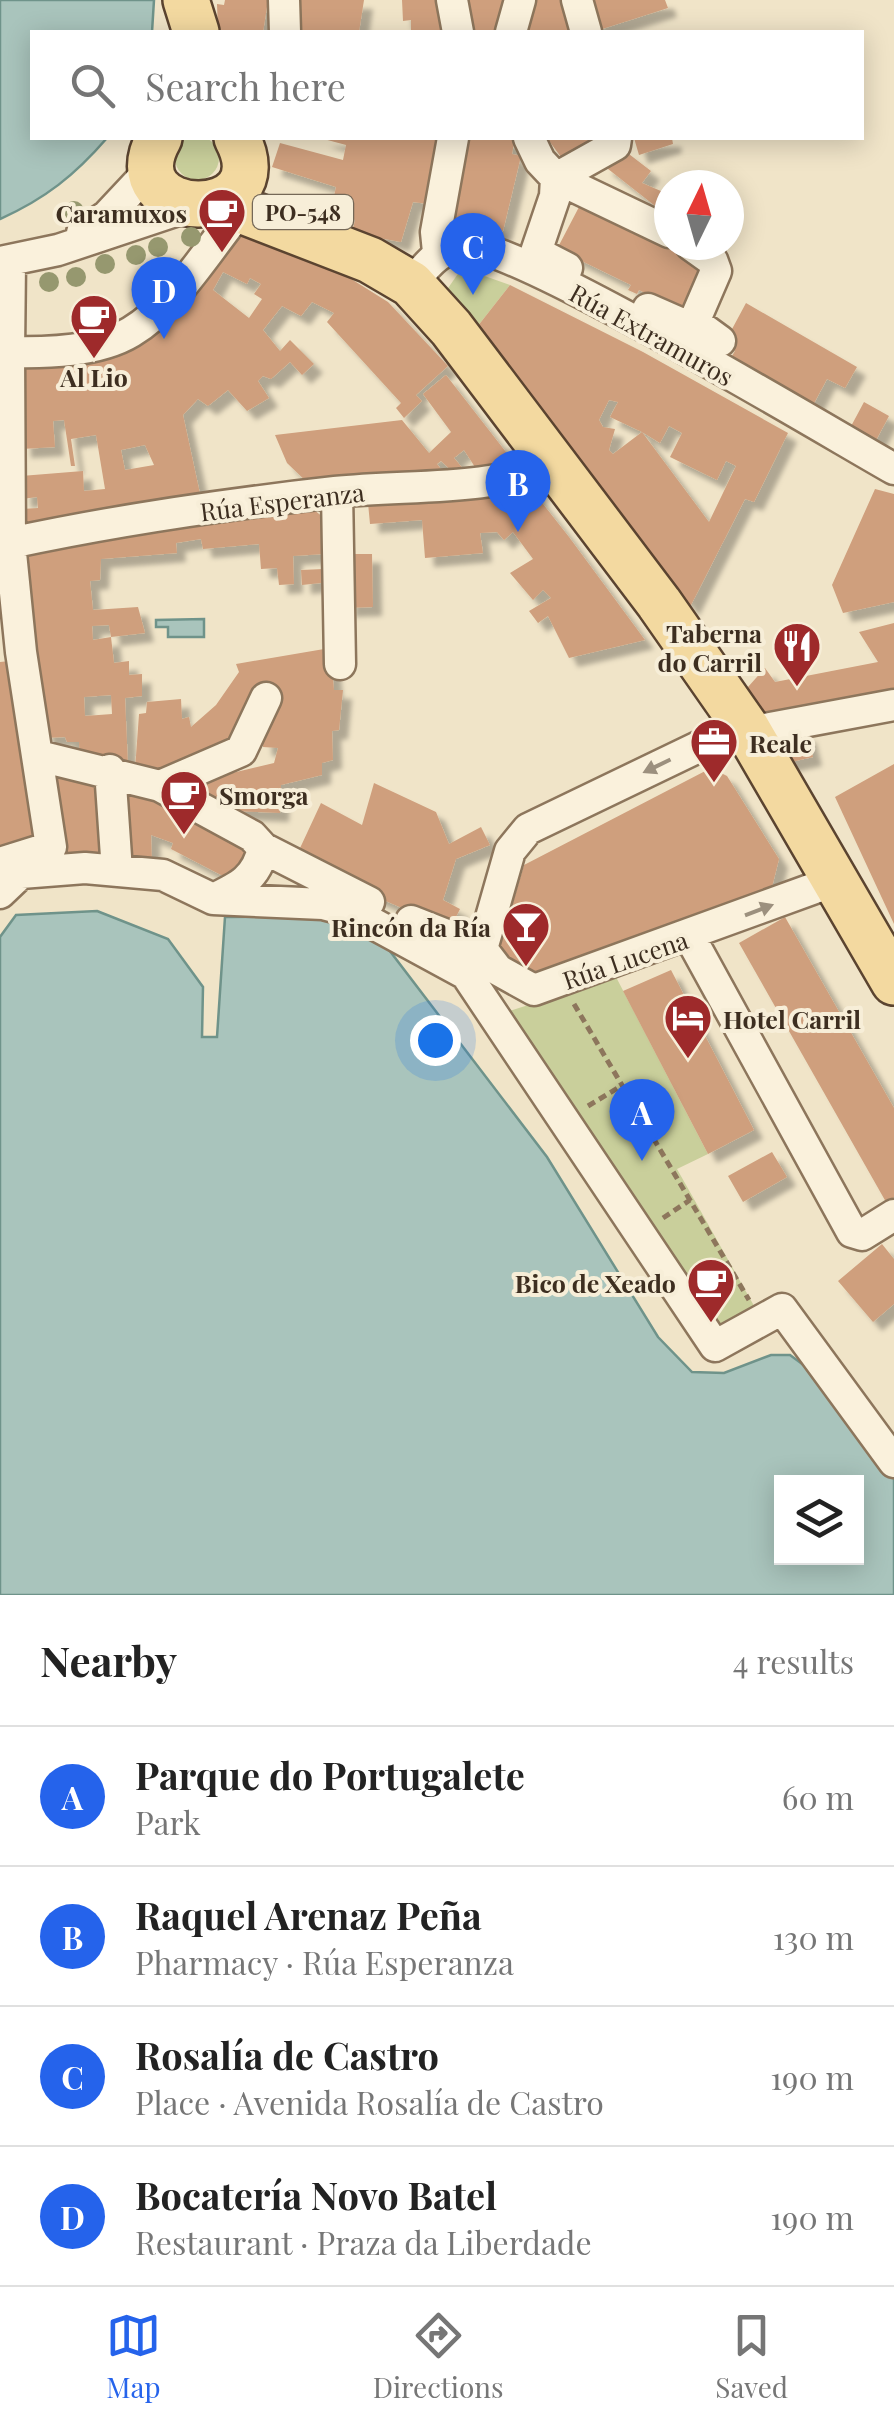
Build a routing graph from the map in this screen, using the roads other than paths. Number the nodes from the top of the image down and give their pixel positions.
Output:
1 (284, 0) edge
2 (452, 0) edge
3 (520, 0) edge
4 (577, 0) edge
5 (285, 30) edge
6 (458, 30) edge
7 (512, 30) edge
8 (585, 30) edge
9 (453, 140) edge
10 (530, 140) edge
11 (616, 140) edge
12 (246, 144) edge
13 (156, 153) edge
14 (556, 178) junction
15 (217, 206) junction
16 (654, 225) edge
17 (58, 250) junction
18 (370, 260) junction
19 (712, 260) edge
20 (5, 262) edge
21 (425, 268) junction
22 (694, 322) junction
23 (720, 341) dead end
24 (4, 353) edge
25 (554, 464) junction
26 (894, 469) edge
27 (337, 492) junction
28 (10, 543) junction
29 (10, 653) edge
30 (340, 664) dead end
31 (266, 698) dead end
32 (894, 705) edge
33 (747, 728) junction
34 (38, 756) junction
35 (110, 770) junction
36 (160, 786) junction
37 (262, 848) junction
38 (0, 863) edge
39 (118, 871) junction
40 (837, 880) junction
41 (0, 894) edge
42 (214, 899) junction
43 (690, 937) junction
44 (482, 949) junction
45 (894, 982) edge
46 (894, 1215) edge
47 (894, 1462) edge

1 - 5 street
2 - 6 street
3 - 7 street
4 - 8 street
9 - 21 street
10 - 14 street
11 - 14 street
12 - 15 main road, PO-548
12 - 18 main road, PO-548
13 - 15 main road, PO-548
13 - 17 street
14 - 16 street
14 - 22 street
15 - 17 street
15 - 18 main road, PO-548
15 - 24 street
17 - 20 street
18 - 21 main road, PO-548
19 - 22 street
20 - 24 street
21 - 25 main road, PO-548
21 - 26 street, Rúa Extramuros
22 - 23 street
24 - 28 street
25 - 27 street, Rúa Esperanza
25 - 33 main road, PO-548
27 - 28 street, Rúa Esperanza
27 - 30 street
28 - 29 street
29 - 34 street
31 - 36 street
32 - 33 street
33 - 40 main road, PO-548
33 -> 44 street
34 - 35 street, Rúa Lucena
34 - 38 street
35 - 36 street, Rúa Lucena
35 - 39 street
36 - 37 street, Rúa Lucena
37 - 42 street
37 - 44 street, Rúa Lucena
39 - 41 street
39 - 42 street
43 -> 40 street, Rúa Lucena
40 - 45 main road, PO-548
42 - 47 street
43 - 44 street, Rúa Lucena
43 - 46 street

